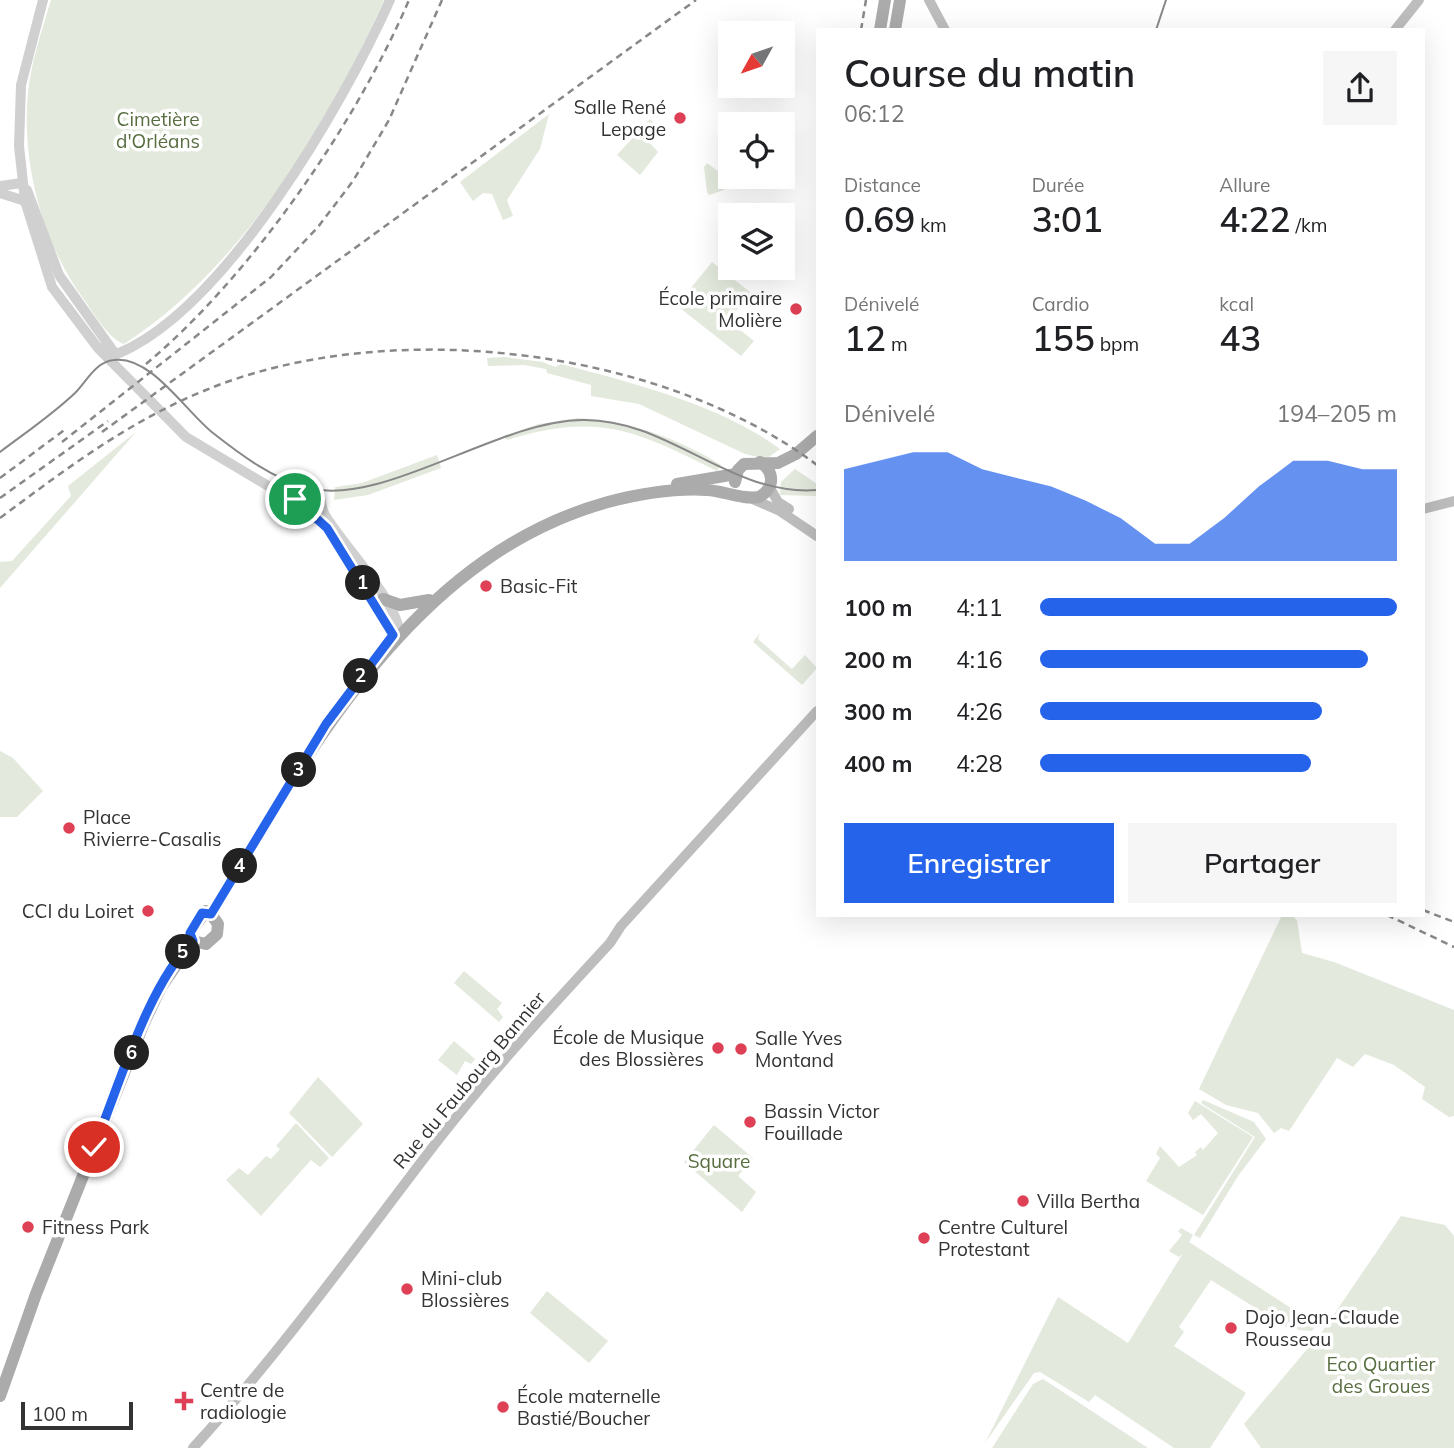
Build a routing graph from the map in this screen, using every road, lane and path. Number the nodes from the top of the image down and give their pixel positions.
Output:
1 (43, 0) edge
2 (390, 0) edge
3 (885, 0) edge
4 (900, 0) edge
5 (929, 0) edge
6 (1419, 0) edge
7 (880, 28) edge
8 (895, 28) edge
9 (944, 28) edge
10 (1397, 28) edge
11 (22, 183) junction
12 (0, 186) edge
13 (0, 193) edge
14 (25, 201) junction
15 (64, 303) junction
16 (115, 355) junction
17 (125, 372) junction
18 (816, 441) edge
19 (790, 461) junction
20 (760, 462) junction
21 (736, 474) junction
22 (771, 485) junction
23 (748, 497) junction
24 (296, 498) junction
25 (1454, 505) edge
26 (321, 506) junction
27 (1425, 512) edge
28 (310, 516) junction
29 (816, 534) edge
30 (816, 534) edge
31 (467, 570) junction
32 (383, 599) junction
33 (429, 600) junction
34 (399, 634) junction
35 (816, 705) edge
36 (816, 712) edge
37 (320, 737) junction
38 (783, 746) junction
39 (211, 914) junction
40 (193, 941) junction
41 (0, 1395) edge
42 (193, 1448) edge

1 - 11 street
2 - 16 street
3 - 7 main road
4 - 8 main road
5 - 9 main road
6 - 10 main road
11 - 12 street
11 - 14 street
11 - 16 street
13 - 14 street
14 - 15 street
15 - 16 street
15 - 17 street
16 - 17 street
17 - 24 street
18 - 19 main road
19 - 20 main road
19 - 22 main road
20 - 21 main road
20 - 22 main road
21 - 23 main road
21 - 31 main road
22 - 23 main road
22 - 29 main road
23 - 30 main road
23 - 31 main road
24 - 26 street
24 - 28 street
25 - 27 main road
26 - 28 street
26 - 32 street
28 - 34 street
31 - 33 main road
31 - 34 main road
32 - 33 main road
32 - 34 street
33 - 34 main road
34 - 37 main road
34 - 37 main road
35 - 38 main road, Rue du Faubourg Bannier
36 - 38 main road, Rue du Faubourg Bannier
37 - 39 main road
38 - 42 main road, Rue du Faubourg Bannier
39 - 40 main road
39 - 40 main road
40 - 41 main road

